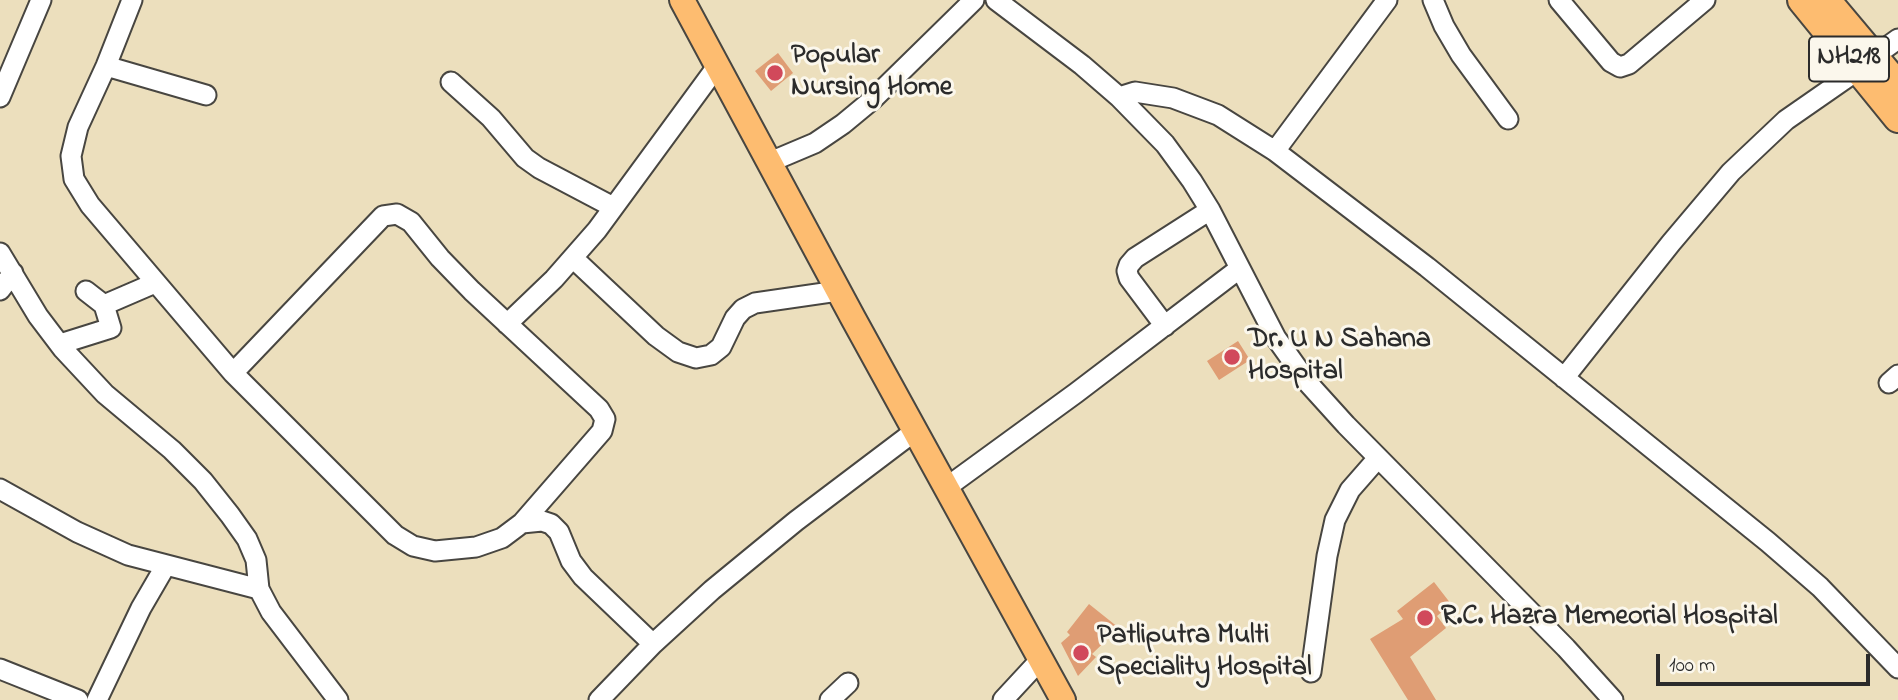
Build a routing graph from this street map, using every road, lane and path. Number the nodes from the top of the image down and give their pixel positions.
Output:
1 (41, 0) edge
2 (132, 0) edge
3 (682, 0) edge
4 (974, 0) edge
5 (996, 0) edge
6 (1387, 0) edge
7 (1433, 0) edge
8 (1559, 0) edge
9 (1705, 0) edge
10 (1802, 0) edge
11 (1826, 0) edge
12 (1898, 39) edge
13 (1866, 63) junction
14 (718, 65) junction
15 (106, 66) junction
16 (451, 82) dead end
17 (1898, 86) edge
18 (206, 95) dead end
19 (0, 97) edge
20 (1119, 97) junction
21 (1898, 117) edge
22 (1508, 118) dead end
23 (1275, 151) junction
24 (770, 162) junction
25 (613, 208) junction
26 (1210, 210) junction
27 (0, 253) edge
28 (573, 258) junction
29 (1239, 269) junction
30 (13, 273) junction
31 (155, 283) junction
32 (0, 290) edge
33 (86, 291) dead end
34 (838, 291) junction
35 (104, 305) junction
36 (507, 324) junction
37 (1165, 326) junction
38 (60, 344) junction
39 (233, 373) junction
40 (1564, 378) junction
41 (915, 431) junction
42 (1378, 458) junction
43 (947, 488) junction
44 (0, 489) edge
45 (522, 523) junction
46 (166, 565) junction
47 (260, 589) junction
48 (653, 644) junction
49 (1041, 659) junction
50 (1898, 668) edge
51 (0, 669) edge
52 (1311, 672) dead end
53 (848, 683) dead end
54 (78, 700) edge
55 (97, 700) edge
56 (338, 700) edge
57 (599, 700) edge
58 (830, 700) edge
59 (1003, 700) edge
60 (1063, 700) edge
61 (1613, 700) edge

1 - 19 street
2 - 15 street
3 - 14 main road
4 - 24 street
5 - 20 street
6 - 23 street
7 - 22 street
8 - 9 street
10 - 13 highway, NH218
11 - 13 highway, NH218
12 - 13 street
13 - 17 highway, NH218
13 - 21 highway, NH218
13 - 40 street
14 - 24 main road
14 - 25 street
15 - 18 street
15 - 31 street
16 - 25 street
20 - 23 street
20 - 26 street
23 - 40 street
24 - 34 main road
25 - 28 street
26 - 29 street
26 - 37 street
27 - 30 street
28 - 34 street
28 - 36 street
29 - 37 street
29 - 42 street
30 - 32 street
30 - 38 street
31 - 35 street
31 - 39 street
33 - 35 street
34 - 41 main road
35 - 38 street
36 - 39 street
36 - 45 street
37 - 43 street
38 - 47 street
39 - 45 street
40 - 50 street
41 - 43 main road
41 - 48 street
42 - 52 street
42 - 61 street
43 - 49 main road
44 - 46 street
45 - 48 street
46 - 47 street
46 - 55 street
47 - 56 street
48 - 57 street
49 - 59 street
49 - 60 main road
51 - 54 street
53 - 58 street

